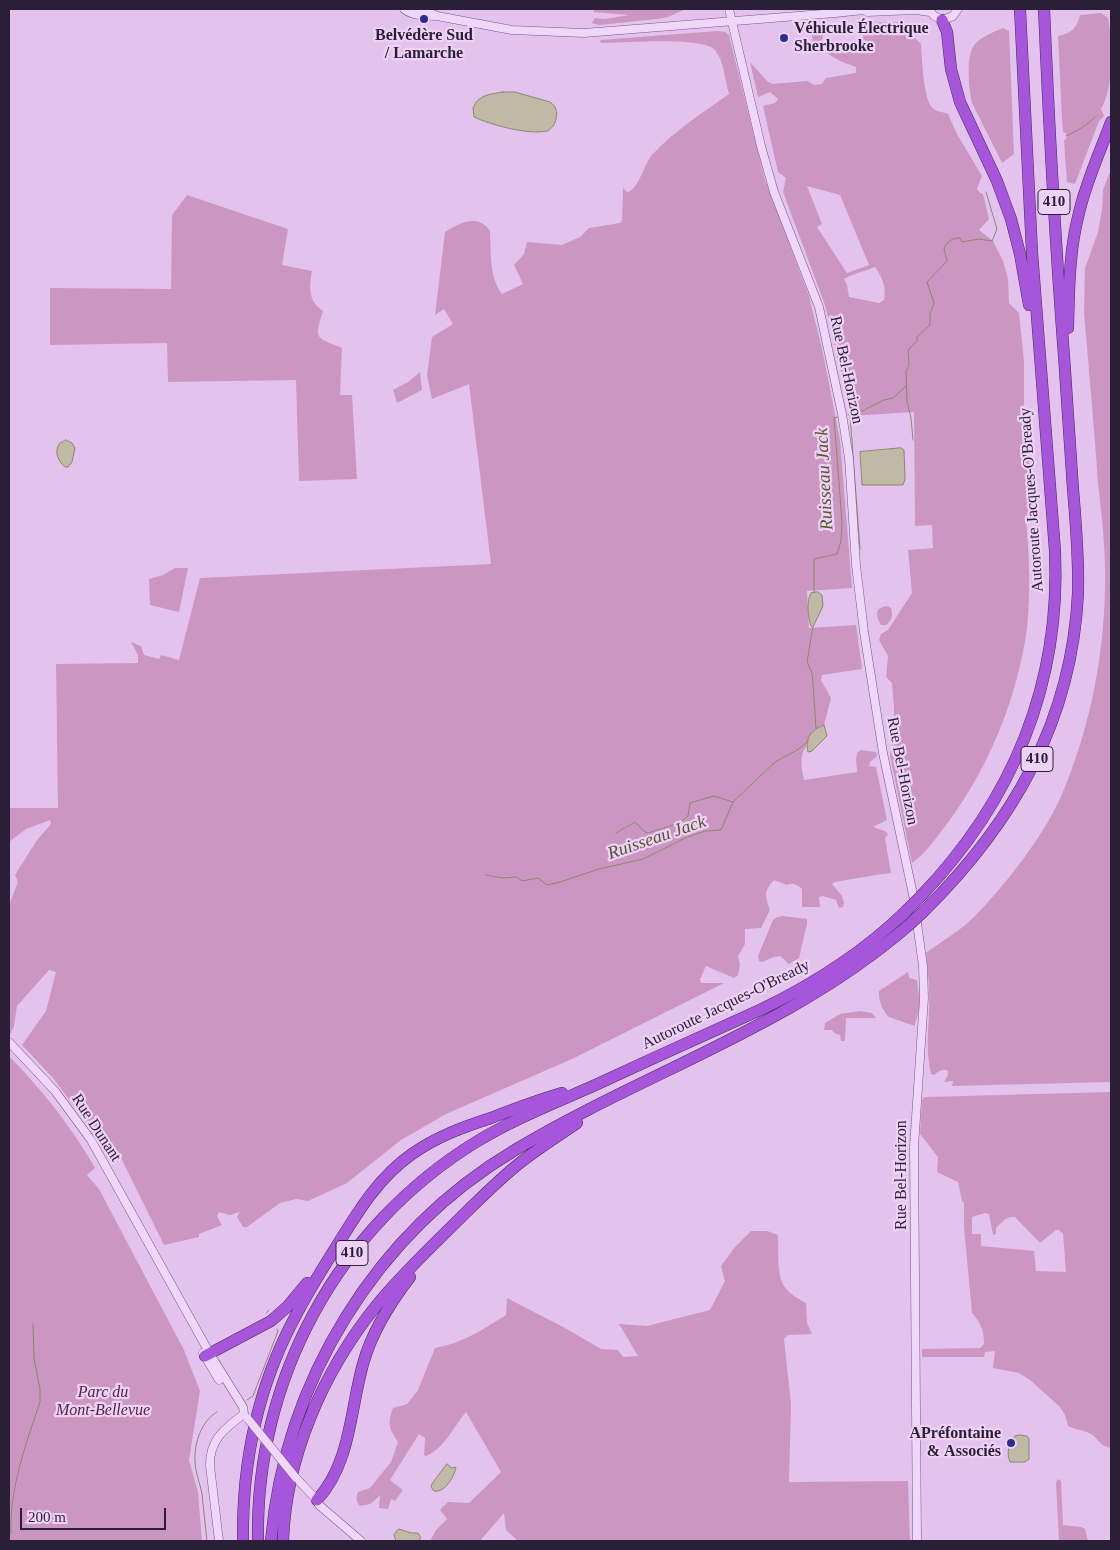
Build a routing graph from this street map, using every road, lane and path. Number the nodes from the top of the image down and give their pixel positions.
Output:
1 (404, 9) edge
2 (420, 9) edge
3 (729, 9) edge
4 (873, 9) edge
5 (959, 9) edge
6 (1020, 9) edge
7 (1044, 9) edge
8 (929, 10) edge
9 (835, 13) junction
10 (437, 16) junction
11 (942, 20) junction
12 (732, 21) junction
13 (1111, 122) edge
14 (1041, 379) junction
15 (1066, 395) junction
16 (9, 1042) edge
17 (605, 1080) junction
18 (611, 1100) junction
19 (459, 1219) junction
20 (330, 1257) junction
21 (207, 1355) junction
22 (246, 1416) junction
23 (317, 1500) junction
24 (219, 1541) edge
25 (243, 1541) edge
26 (258, 1541) edge
27 (271, 1541) edge
28 (283, 1541) edge
29 (363, 1541) edge
30 (917, 1541) edge

1 - 10 street
2 - 10 street
3 - 12 street, Rue Bel-Horizon
4 - 9 street
5 - 11 street
6 - 14 highway, Autoroute Jacques-O'Bready / 410
7 - 15 highway, Autoroute Jacques-O'Bready / 410
8 - 9 street
8 - 11 street
9 - 12 street
10 - 12 street
11 - 14 highway
12 - 30 street, Rue Bel-Horizon
13 - 15 highway
14 - 17 highway, Autoroute Jacques-O'Bready / 410, bridge
15 - 18 highway, Autoroute Jacques-O'Bready / 410, bridge
16 - 21 street, Rue Dunant
17 - 20 highway
17 - 26 highway, Autoroute Jacques-O'Bready / 410
18 - 19 highway
18 - 27 highway, Autoroute Jacques-O'Bready / 410
19 - 23 highway
19 - 28 highway
20 - 21 highway
20 - 25 highway
21 - 22 street, Rue Dunant
22 - 23 street, Rue Dunant, bridge
22 - 24 street
23 - 29 street, Rue Dunant

